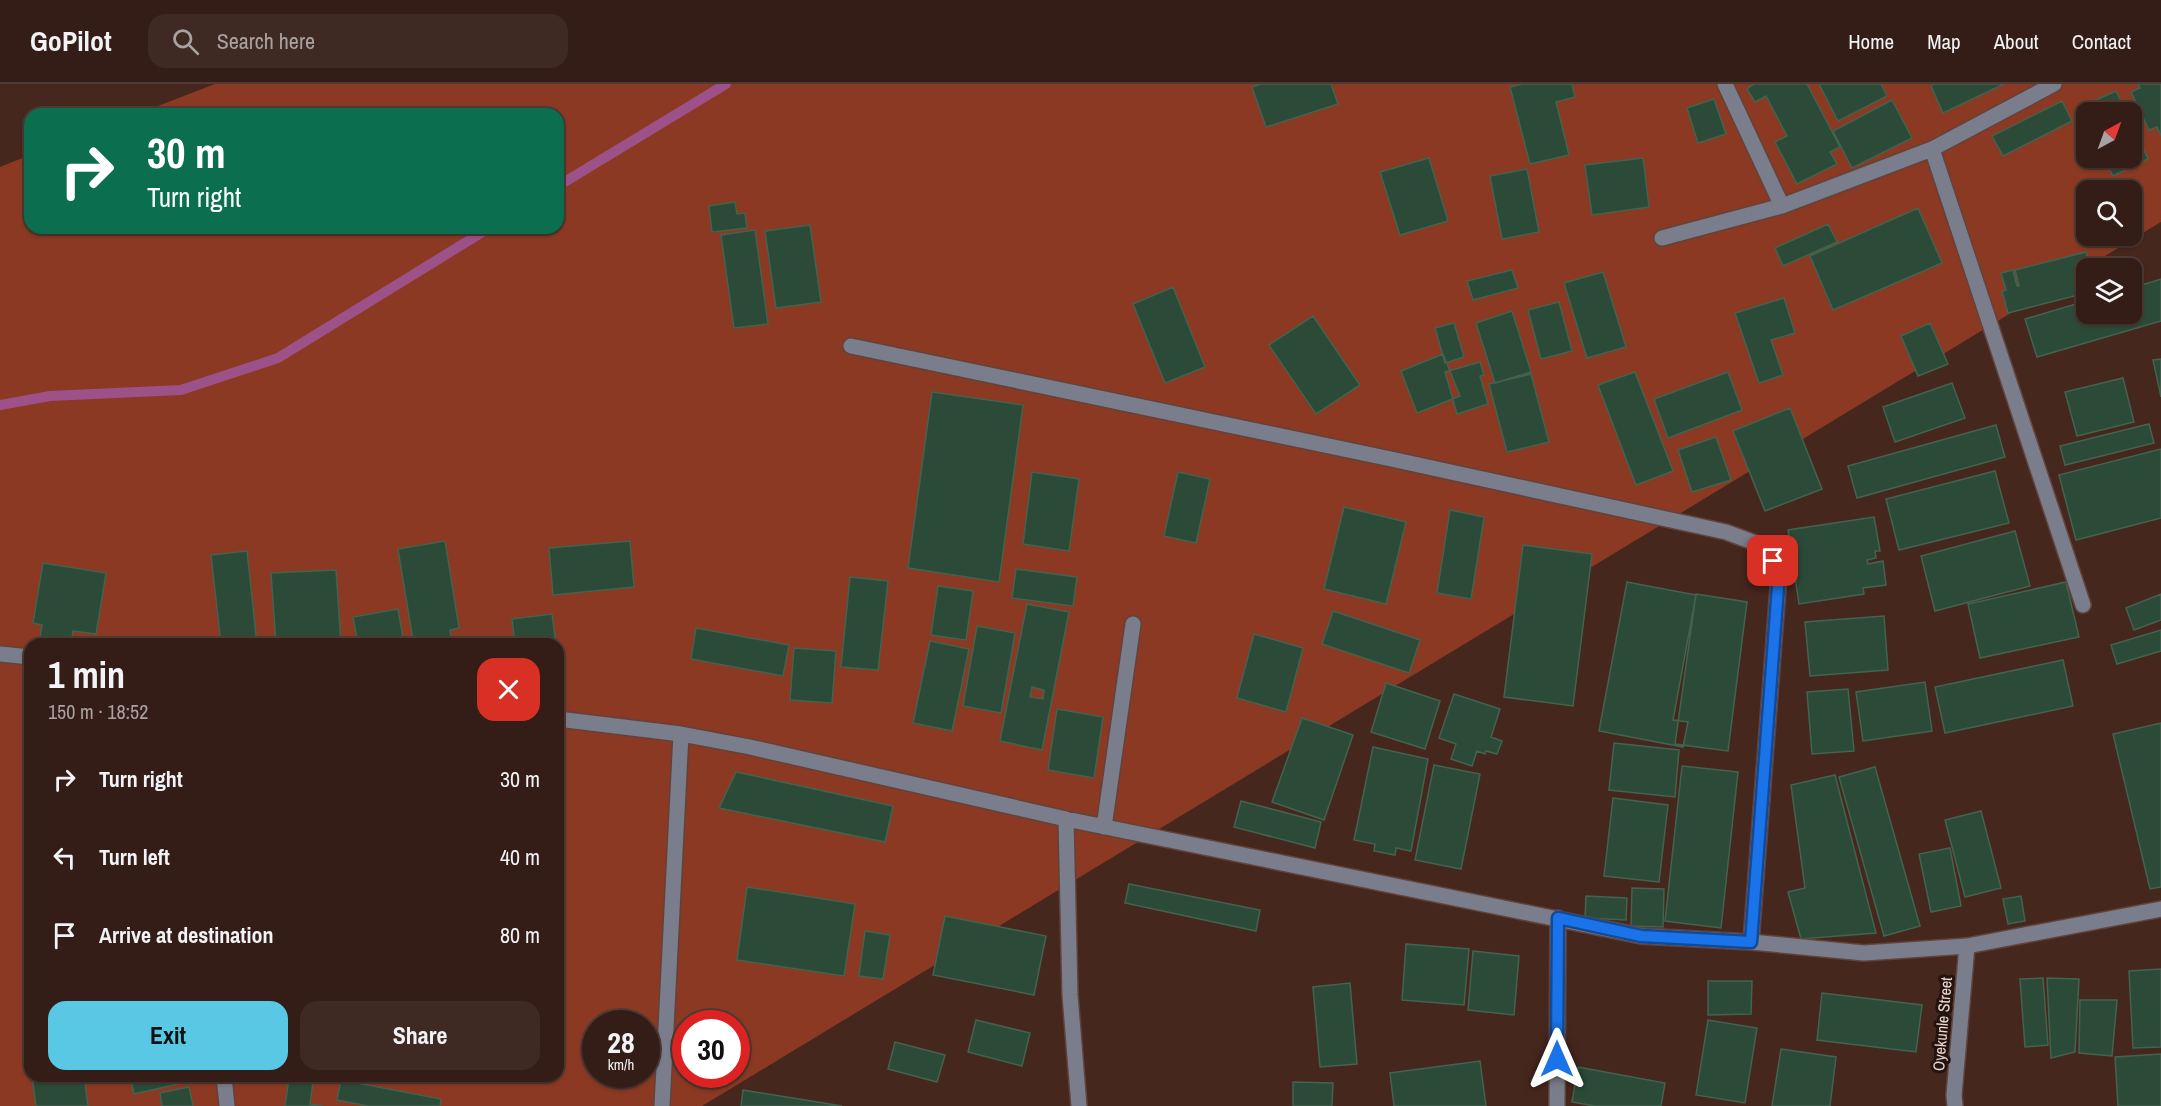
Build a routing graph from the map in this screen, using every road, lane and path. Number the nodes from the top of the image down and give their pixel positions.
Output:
1 (1725, 84) edge
2 (2054, 84) edge
3 (1932, 149) junction
4 (1782, 206) junction
5 (1662, 238) dead end
6 (851, 346) dead end
7 (2082, 605) dead end
8 (1133, 624) dead end
9 (0, 654) edge
10 (24, 656) edge
11 (564, 720) edge
12 (681, 734) junction
13 (1066, 819) junction
14 (1104, 827) junction
15 (2161, 909) edge
16 (1558, 918) junction
17 (1751, 942) junction
18 (1967, 946) junction
19 (225, 1082) edge
20 (227, 1106) edge
21 (662, 1106) edge
22 (1079, 1106) edge
23 (1557, 1106) edge
24 (1955, 1106) edge

1 - 4 street
2 - 3 street
3 - 4 street
3 - 7 street
4 - 5 street
6 - 17 street
8 - 14 street
9 - 10 street
11 - 12 street
12 - 13 street
12 - 21 street
13 - 14 street
13 - 22 street
14 - 16 street
15 - 18 street
16 - 17 street
16 - 23 street
17 - 18 street
18 - 24 street, Oyekunle Street
19 - 20 street

